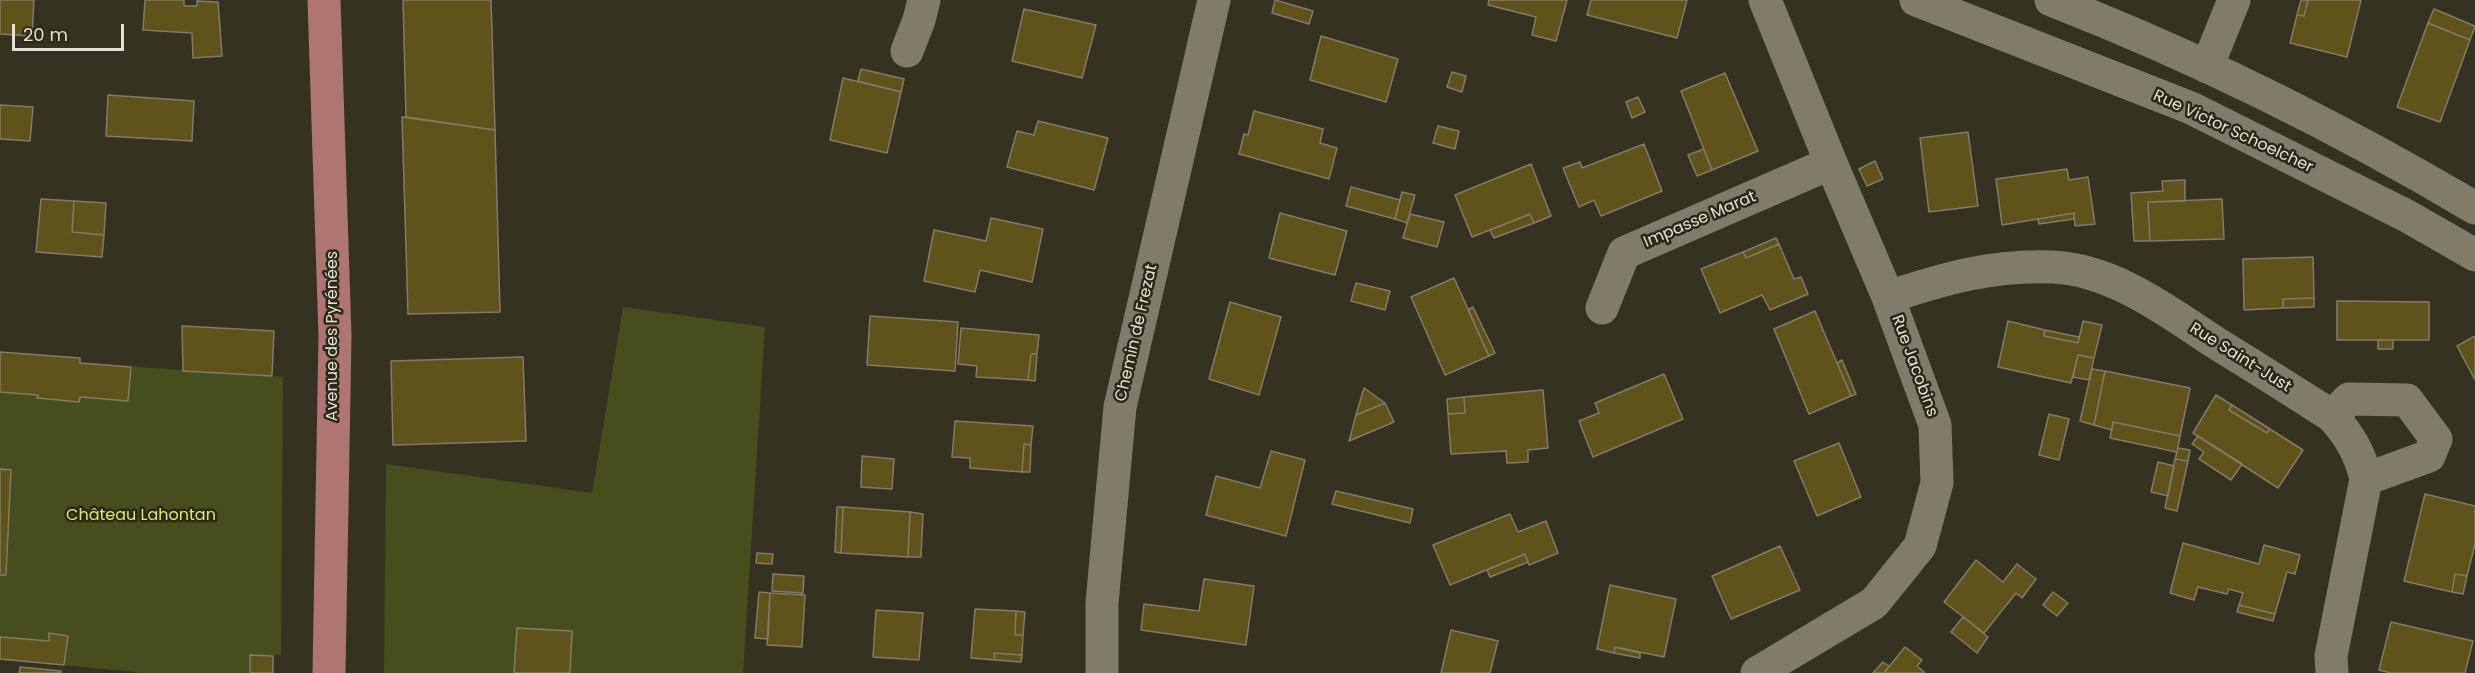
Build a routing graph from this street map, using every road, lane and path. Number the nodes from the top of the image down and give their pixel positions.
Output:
1 (324, 0) edge
2 (924, 0) edge
3 (1214, 0) edge
4 (1766, 0) edge
5 (1916, 0) edge
6 (2051, 0) edge
7 (2234, 0) edge
8 (907, 51) dead end
9 (2207, 68) junction
10 (1831, 164) junction
11 (2475, 208) edge
12 (2475, 255) edge
13 (1888, 297) junction
14 (1602, 308) dead end
15 (2332, 416) junction
16 (2366, 479) junction
17 (329, 673) edge
18 (1102, 673) edge
19 (1757, 673) edge
20 (2332, 673) edge

1 - 17 main road, Avenue des Pyrénées
2 - 8 street
3 - 18 street, Chemin de Frezat
4 - 10 street, Rue Jacobins
5 - 12 street, Rue Victor Schoelcher
6 - 9 street
7 - 9 street
9 - 11 street
10 - 13 street, Rue Jacobins
10 - 14 street, Impasse Marat
13 - 15 street, Rue Saint-Just
13 - 19 street, Rue Jacobins
15 - 16 street, Rue Saint-Just
15 - 16 street
16 - 20 street, Rue Saint-Just

